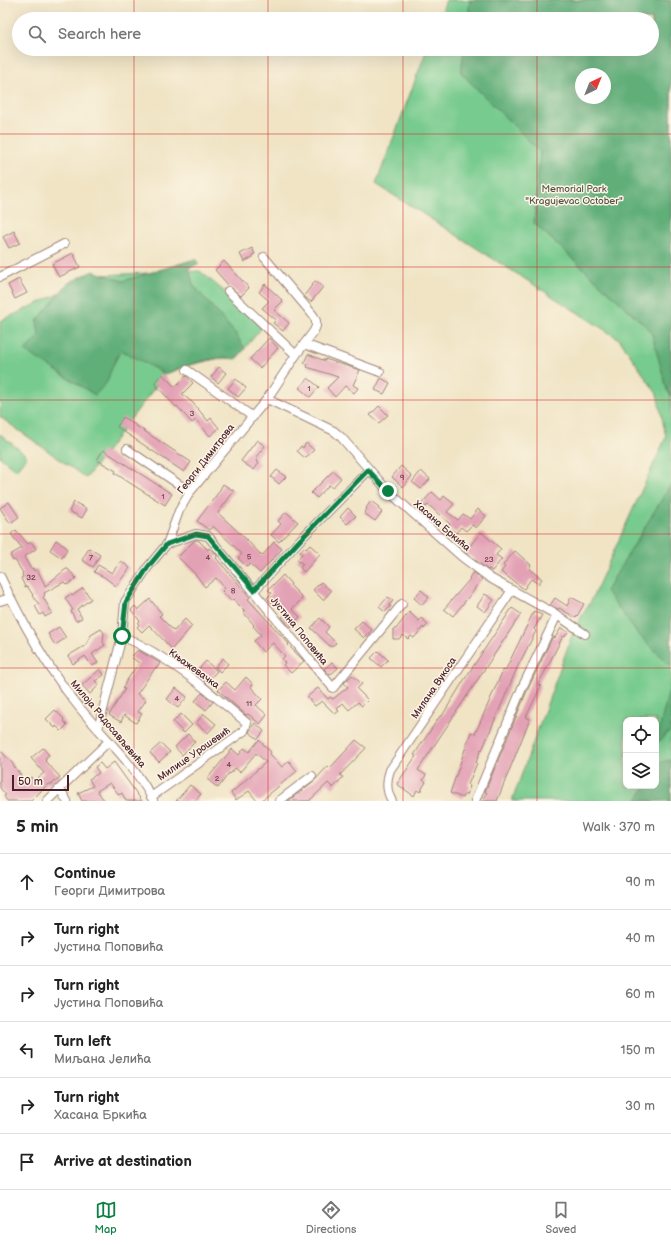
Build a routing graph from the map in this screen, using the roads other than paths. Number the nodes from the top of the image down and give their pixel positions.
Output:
1 (64, 244) dead end
2 (264, 257) dead end
3 (0, 277) edge
4 (228, 291) dead end
5 (304, 344) junction
6 (296, 355) junction
7 (187, 370) dead end
8 (380, 372) dead end
9 (267, 399) junction
10 (253, 417) junction
11 (127, 449) dead end
12 (368, 470) junction
13 (190, 492) junction
14 (167, 544) junction
15 (0, 576) edge
16 (254, 590) junction
17 (512, 590) junction
18 (10, 598) junction
19 (0, 601) edge
20 (402, 604) dead end
21 (556, 616) junction
22 (585, 634) dead end
23 (122, 636) junction
24 (246, 726) joint
25 (98, 729) junction
26 (109, 741) junction
27 (312, 776) dead end
28 (60, 789) junction
29 (152, 799) edge
30 (47, 801) edge
31 (67, 801) edge
32 (279, 801) edge
33 (392, 801) edge
34 (475, 801) edge

1 - 3 street
2 - 5 street, Георги Димитрова
4 - 6 street
5 - 6 street, Георги Димитрова
5 - 8 street
6 - 9 street, Георги Димитрова
7 - 10 street
9 - 10 street, Георги Димитрова
9 - 12 street, Хасана Бркића
10 - 13 street, Георги Димитрова
11 - 13 street
12 - 16 street
12 - 17 street, Хасана Бркића
13 - 14 street, Георги Димитрова
14 - 16 street, Јустина Поповића
14 - 23 street, Георги Димитрова
15 - 18 street, Милоја Радосављевића
16 - 20 street, Јустина Поповића
17 - 21 street, Хасана Бркића
17 - 33 street, Милана Вукоса
18 - 19 street
18 - 25 street, Милоја Радосављевића
21 - 22 street, Хасана Бркића
21 - 34 street
23 - 24 street, Књажевачка
23 - 25 street, Георги Димитрова
24 - 29 street, Милице Урошевић
25 - 26 street, Милоја Радосављевића
26 - 28 street
26 - 29 street, Милоја Радосављевића
27 - 32 street
28 - 30 street
28 - 31 street

